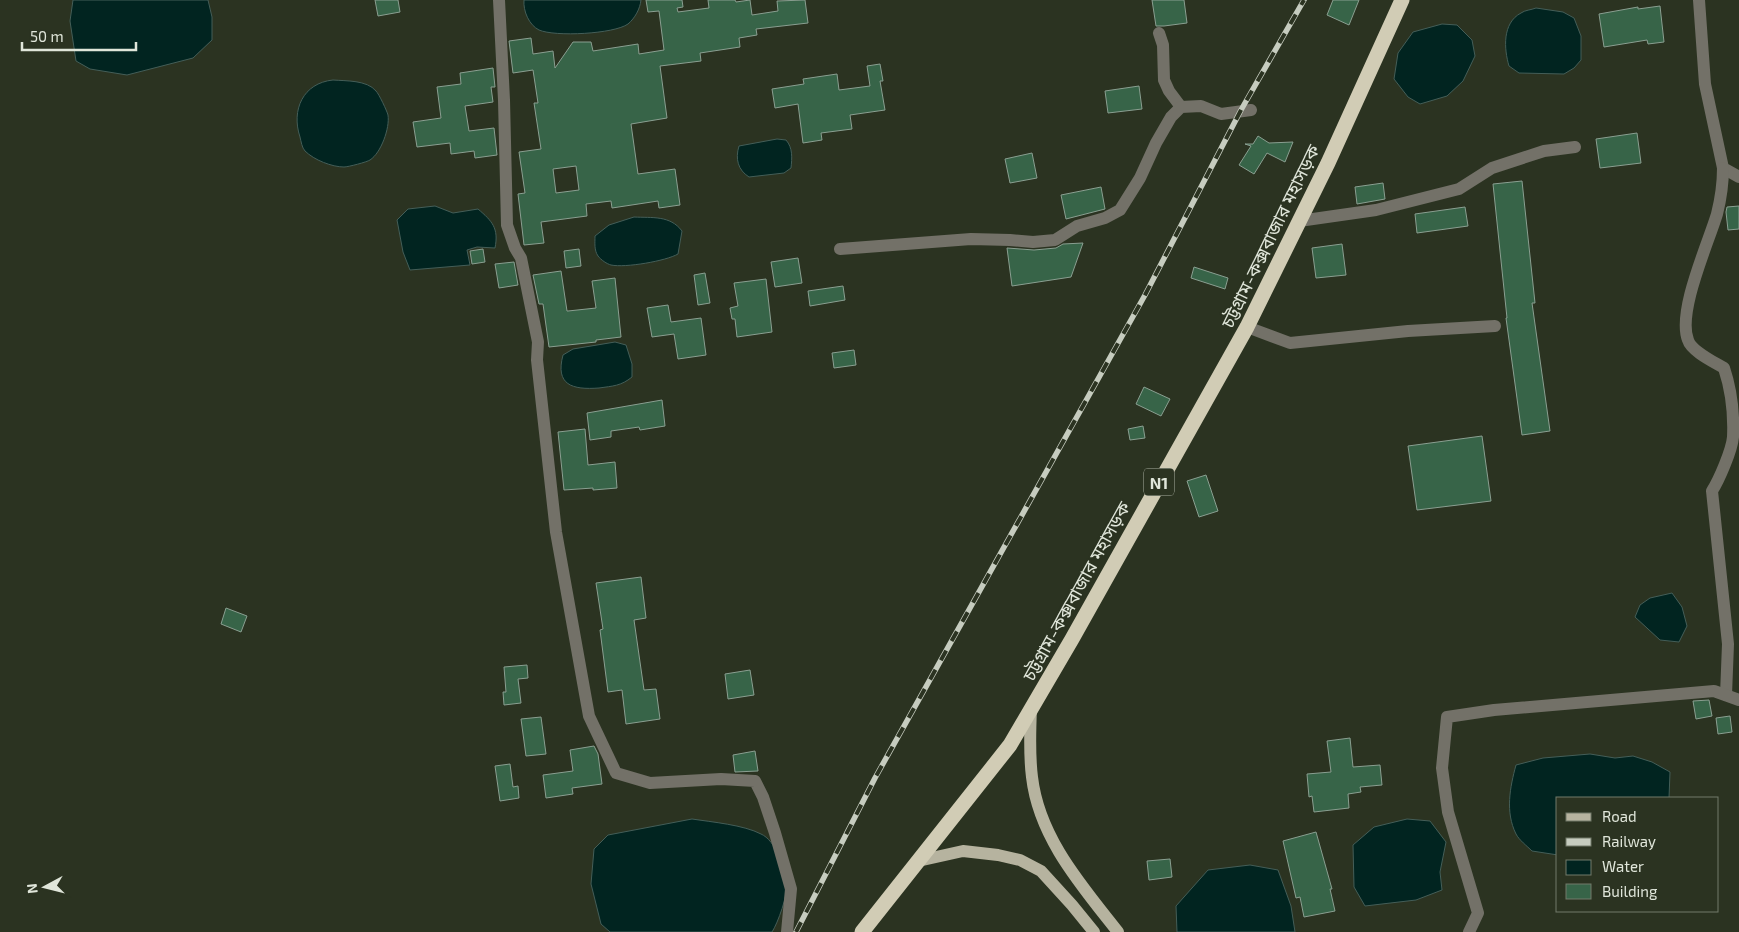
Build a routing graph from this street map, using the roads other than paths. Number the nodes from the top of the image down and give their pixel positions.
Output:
1 (499, 0) edge
2 (1402, 0) edge
3 (1699, 0) edge
4 (1159, 33) dead end
5 (1181, 107) junction
6 (1250, 110) dead end
7 (1575, 147) dead end
8 (1723, 168) junction
9 (1739, 176) edge
10 (1299, 221) junction
11 (840, 249) dead end
12 (1494, 326) dead end
13 (1248, 327) junction
14 (1726, 695) junction
15 (1739, 700) edge
16 (1032, 708) junction
17 (918, 861) junction
18 (787, 932) edge
19 (862, 932) edge
20 (1094, 932) edge
21 (1118, 932) edge
22 (1469, 932) edge

1 - 18 street
2 - 10 highway, চট্টগ্রাম-কক্সবাজার মহাসড়ক / N1
3 - 8 street
4 - 5 street
5 - 6 street
5 - 11 street
7 - 10 street
8 - 9 street
8 - 14 street
10 - 13 highway, চট্টগ্রাম-কক্সবাজার মহাসড়ক / N1
12 - 13 street
13 - 16 highway, চট্টগ্রাম-কক্সবাজার মহাসড়ক / N1
14 - 15 street
14 - 22 street
16 - 17 highway, চট্টগ্রাম-কক্সবাজার মহাসড়ক / N1
16 - 21 main road
17 - 19 highway, চট্টগ্রাম-কক্সবাজার মহাসড়ক / N1
17 - 20 main road

